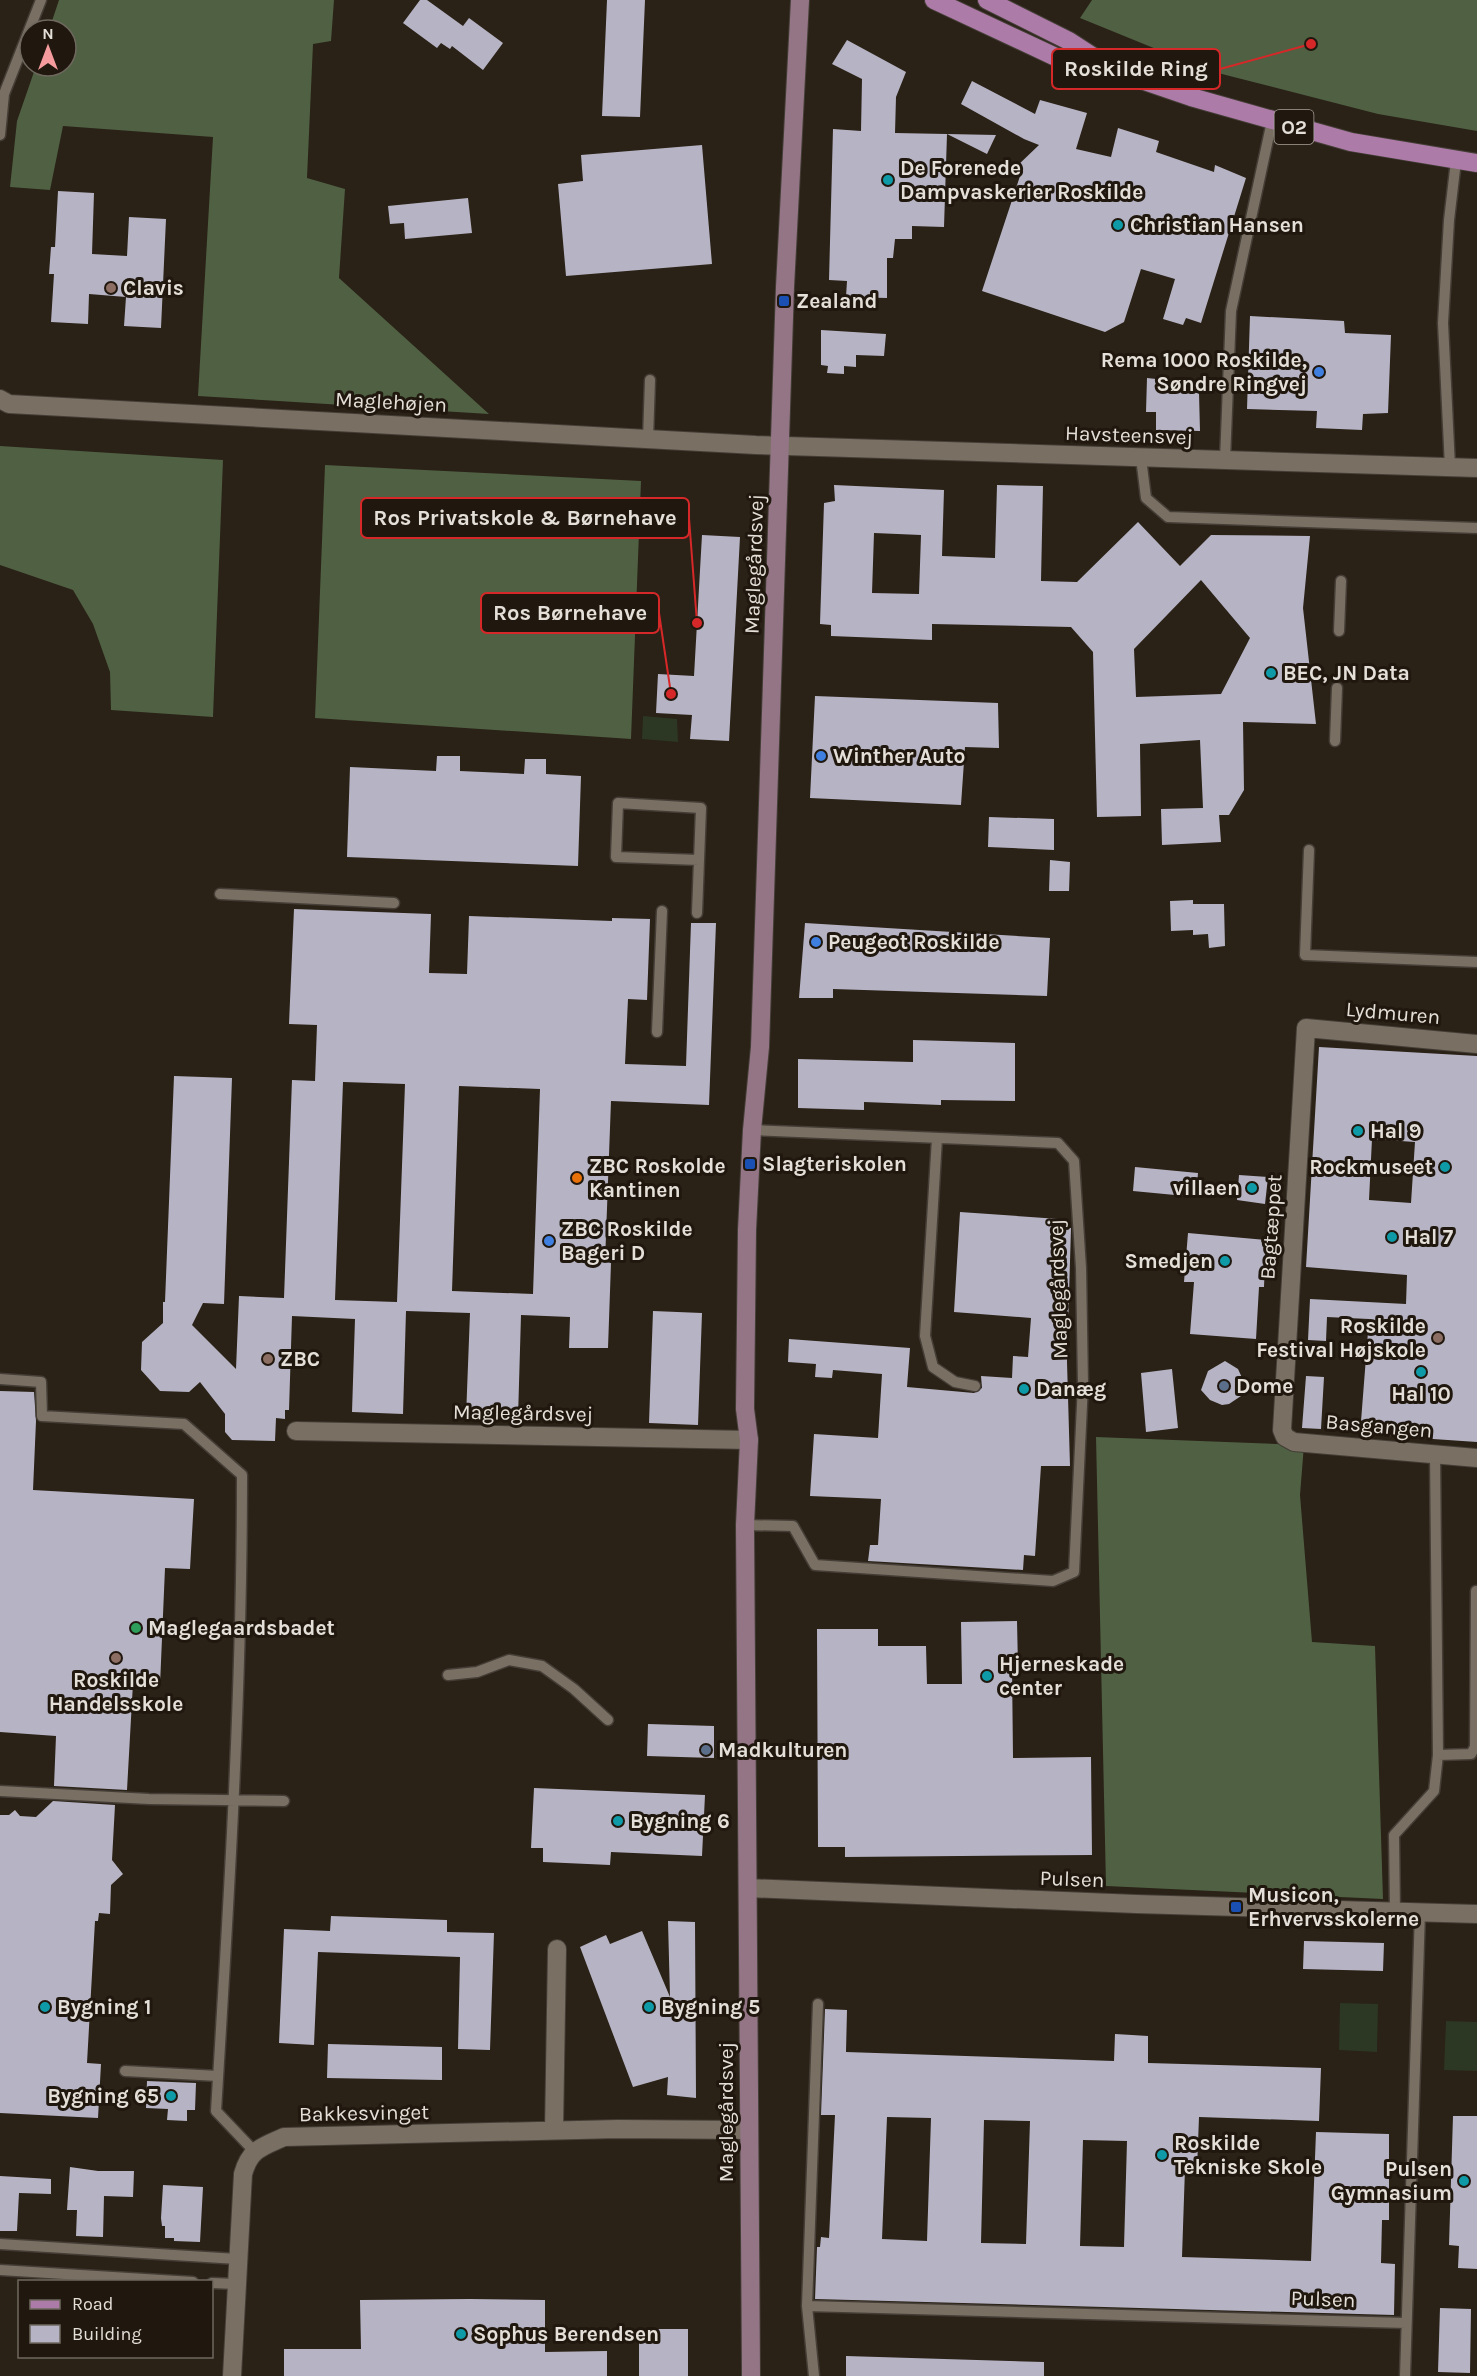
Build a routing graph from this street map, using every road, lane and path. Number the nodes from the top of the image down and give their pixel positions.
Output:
1 (41, 0) edge
2 (800, 0) edge
3 (934, 0) edge
4 (987, 0) edge
5 (1115, 71) junction
6 (1272, 122) junction
7 (0, 135) edge
8 (1456, 160) junction
9 (1477, 163) edge
10 (650, 381) dead end
11 (0, 399) edge
12 (648, 439) junction
13 (780, 446) junction
14 (1141, 458) junction
15 (1225, 460) junction
16 (1450, 467) junction
17 (1477, 468) edge
18 (1477, 528) edge
19 (1341, 581) dead end
20 (1339, 631) dead end
21 (1337, 688) dead end
22 (1335, 741) dead end
23 (1309, 850) dead end
24 (699, 860) junction
25 (220, 894) dead end
26 (393, 903) dead end
27 (662, 912) dead end
28 (698, 912) dead end
29 (1477, 962) edge
30 (1306, 1028) joint
31 (657, 1032) dead end
32 (1477, 1044) edge
33 (752, 1130) junction
34 (937, 1138) junction
35 (0, 1379) edge
36 (975, 1386) dead end
37 (1282, 1430) joint
38 (296, 1431) dead end
39 (749, 1440) junction
40 (1435, 1454) junction
41 (1477, 1458) edge
42 (745, 1525) junction
43 (1476, 1591) edge
44 (448, 1675) dead end
45 (608, 1720) dead end
46 (1438, 1755) junction
47 (0, 1791) edge
48 (232, 1800) junction
49 (284, 1801) dead end
50 (748, 1888) junction
51 (1395, 1911) junction
52 (1420, 1912) junction
53 (1477, 1914) edge
54 (557, 1949) dead end
55 (818, 2004) dead end
56 (125, 2071) dead end
57 (218, 2076) junction
58 (554, 2130) junction
59 (748, 2130) junction
60 (254, 2151) junction
61 (0, 2244) edge
62 (237, 2259) junction
63 (0, 2270) edge
64 (161, 2280) edge
65 (213, 2283) edge
66 (236, 2284) junction
67 (807, 2306) junction
68 (1406, 2324) junction
69 (232, 2376) edge
70 (751, 2376) edge
71 (814, 2376) edge
72 (1405, 2376) edge

1 - 7 lane
2 - 13 street, Maglegårdsvej
3 - 5 main road, O2
4 - 5 main road, O2
5 - 6 main road, O2
6 - 8 main road, O2
6 - 15 lane
8 - 9 main road, O2
8 - 16 lane
10 - 12 lane
11 - 12 street, Maglehøjen
12 - 13 street, Maglehøjen
13 - 14 street, Havsteensvej
13 - 33 street, Maglegårdsvej
14 - 15 street, Havsteensvej
14 - 18 lane
15 - 16 street, Havsteensvej
16 - 17 street, Havsteensvej
19 - 20 lane
21 - 22 lane
23 - 29 lane
24 - 24 lane
24 - 28 lane
25 - 26 lane
27 - 31 lane
30 - 32 street, Lydmuren
30 - 37 street, Bagtæppet
33 - 34 lane, Maglegårdsvej
33 - 39 street, Maglegårdsvej
34 - 36 lane
34 - 42 lane, Maglegårdsvej
35 - 48 lane
37 - 40 street, Basgangen
38 - 39 street, Maglegårdsvej
39 - 42 street, Maglegårdsvej
40 - 41 street, Basgangen
40 - 46 lane
42 - 50 street, Maglegårdsvej
43 - 46 lane
44 - 45 lane
46 - 51 lane
47 - 48 lane
48 - 49 lane
48 - 57 lane
50 - 51 street, Pulsen
50 - 59 street, Maglegårdsvej
51 - 52 street, Pulsen
52 - 53 street, Pulsen
52 - 68 lane
54 - 58 street
55 - 67 lane
56 - 57 lane
57 - 60 lane
58 - 59 street, Bakkesvinget
58 - 60 street, Bakkesvinget
59 - 70 street, Maglegårdsvej
60 - 62 street
61 - 62 lane
62 - 66 street
63 - 64 lane
65 - 66 lane
66 - 69 street
67 - 68 lane, Pulsen
67 - 71 lane
68 - 72 lane

